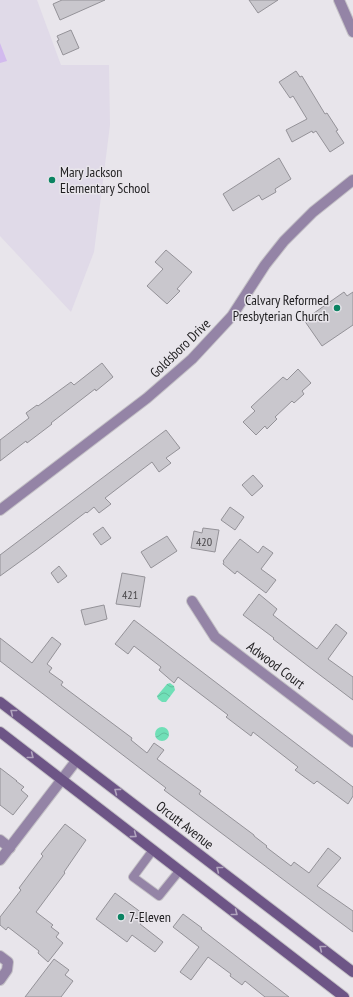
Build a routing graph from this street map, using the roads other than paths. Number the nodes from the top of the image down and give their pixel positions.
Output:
1 (339, 0) edge
2 (353, 32) edge
3 (353, 180) edge
4 (0, 510) edge
5 (192, 601) dead end
6 (0, 702) edge
7 (0, 732) edge
8 (353, 742) edge
9 (76, 761) junction
10 (61, 780) junction
11 (0, 840) edge
12 (10, 848) junction
13 (153, 850) junction
14 (0, 860) edge
15 (180, 870) junction
16 (0, 956) edge
17 (353, 972) edge
18 (0, 980) edge
19 (344, 997) edge

1 - 2 street
3 - 4 street, Goldsboro Drive
5 - 8 street, Adwood Court
9 -> 6 main road, Orcutt Avenue
7 -> 10 main road
9 - 10 street
17 -> 9 main road, Orcutt Avenue
10 - 12 street
10 -> 13 main road
11 - 12 street
12 - 14 street
13 - 15 main road
13 - 15 lane
15 -> 19 main road
16 - 18 street

